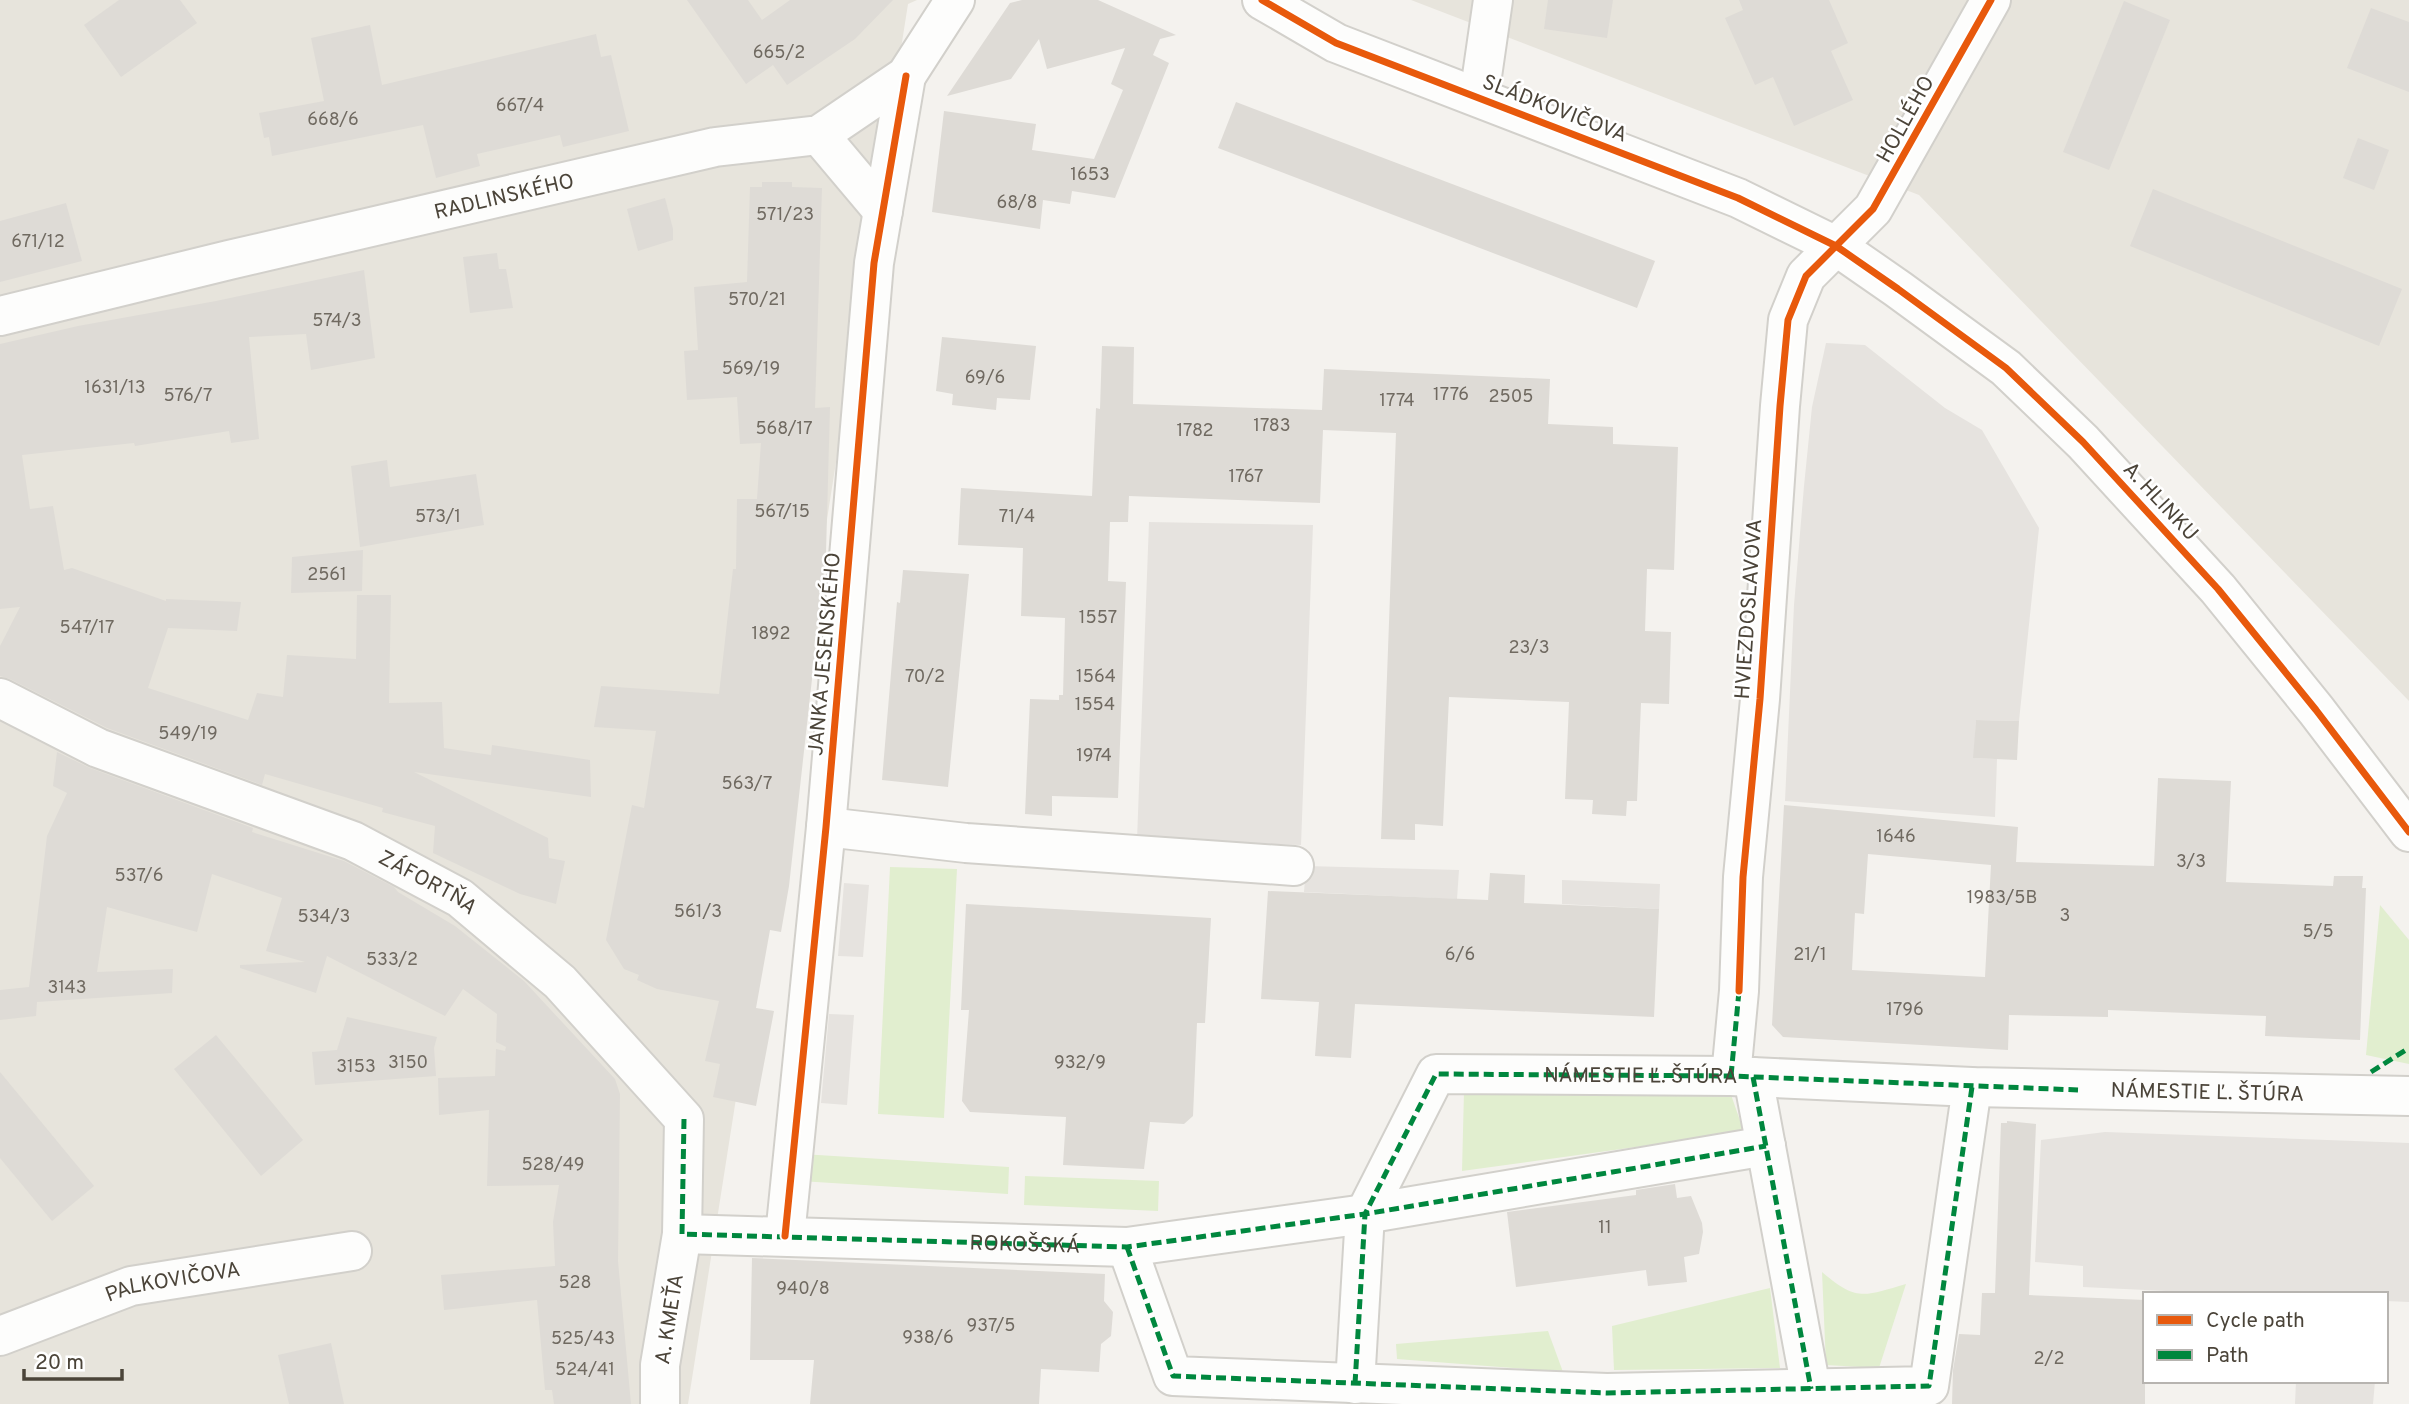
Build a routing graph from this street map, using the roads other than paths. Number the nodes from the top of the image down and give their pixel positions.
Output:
1 (955, 0) edge
2 (1262, 0) edge
3 (1493, 0) edge
4 (1992, 0) edge
5 (906, 76) junction
6 (1479, 97) junction
7 (819, 135) junction
8 (883, 211) junction
9 (1836, 246) junction
10 (0, 316) edge
11 (0, 698) edge
12 (826, 827) junction
13 (2409, 832) edge
14 (1294, 866) dead end
15 (1742, 1077) junction
16 (1972, 1087) junction
17 (2409, 1097) edge
18 (1766, 1146) junction
19 (1365, 1214) junction
20 (682, 1234) junction
21 (785, 1236) junction
22 (1127, 1247) junction
23 (352, 1251) dead end
24 (0, 1336) edge
25 (1355, 1384) junction
26 (1811, 1389) junction
27 (1607, 1399) edge
28 (660, 1404) edge

1 - 5 street, RADLINSKÉHO
2 - 6 street, SLÁDKOVIČOVA
3 - 6 street
4 - 9 street, HOLLÉHO
5 - 7 street, RADLINSKÉHO
5 - 8 street, JANKA JESENSKÉHO
6 - 9 street, SLÁDKOVIČOVA
7 - 8 street
7 - 10 street, RADLINSKÉHO
8 - 12 street, JANKA JESENSKÉHO
9 - 13 street, A. HLINKU
9 - 15 street, HVIEZDOSLAVOVA
11 - 20 street, ZÁFORTŇA
12 - 14 street
12 - 21 street, JANKA JESENSKÉHO
15 - 16 street, NÁMESTIE Ľ. ŠTÚRA
15 - 18 street, HVIEZDOSLAVOVA
15 - 19 street, NÁMESTIE Ľ. ŠTÚRA
16 - 17 street, NÁMESTIE Ľ. ŠTÚRA
16 - 26 street
18 - 19 street
18 - 26 street, HVIEZDOSLAVOVA
19 - 22 street, ROKOŠSKÁ
19 - 25 street
20 - 21 street, ROKOŠSKÁ
20 - 28 street, A. KMEŤA
21 - 22 street, ROKOŠSKÁ
22 - 25 street
23 - 24 street, PALKOVIČOVA
25 - 27 street
26 - 27 street

